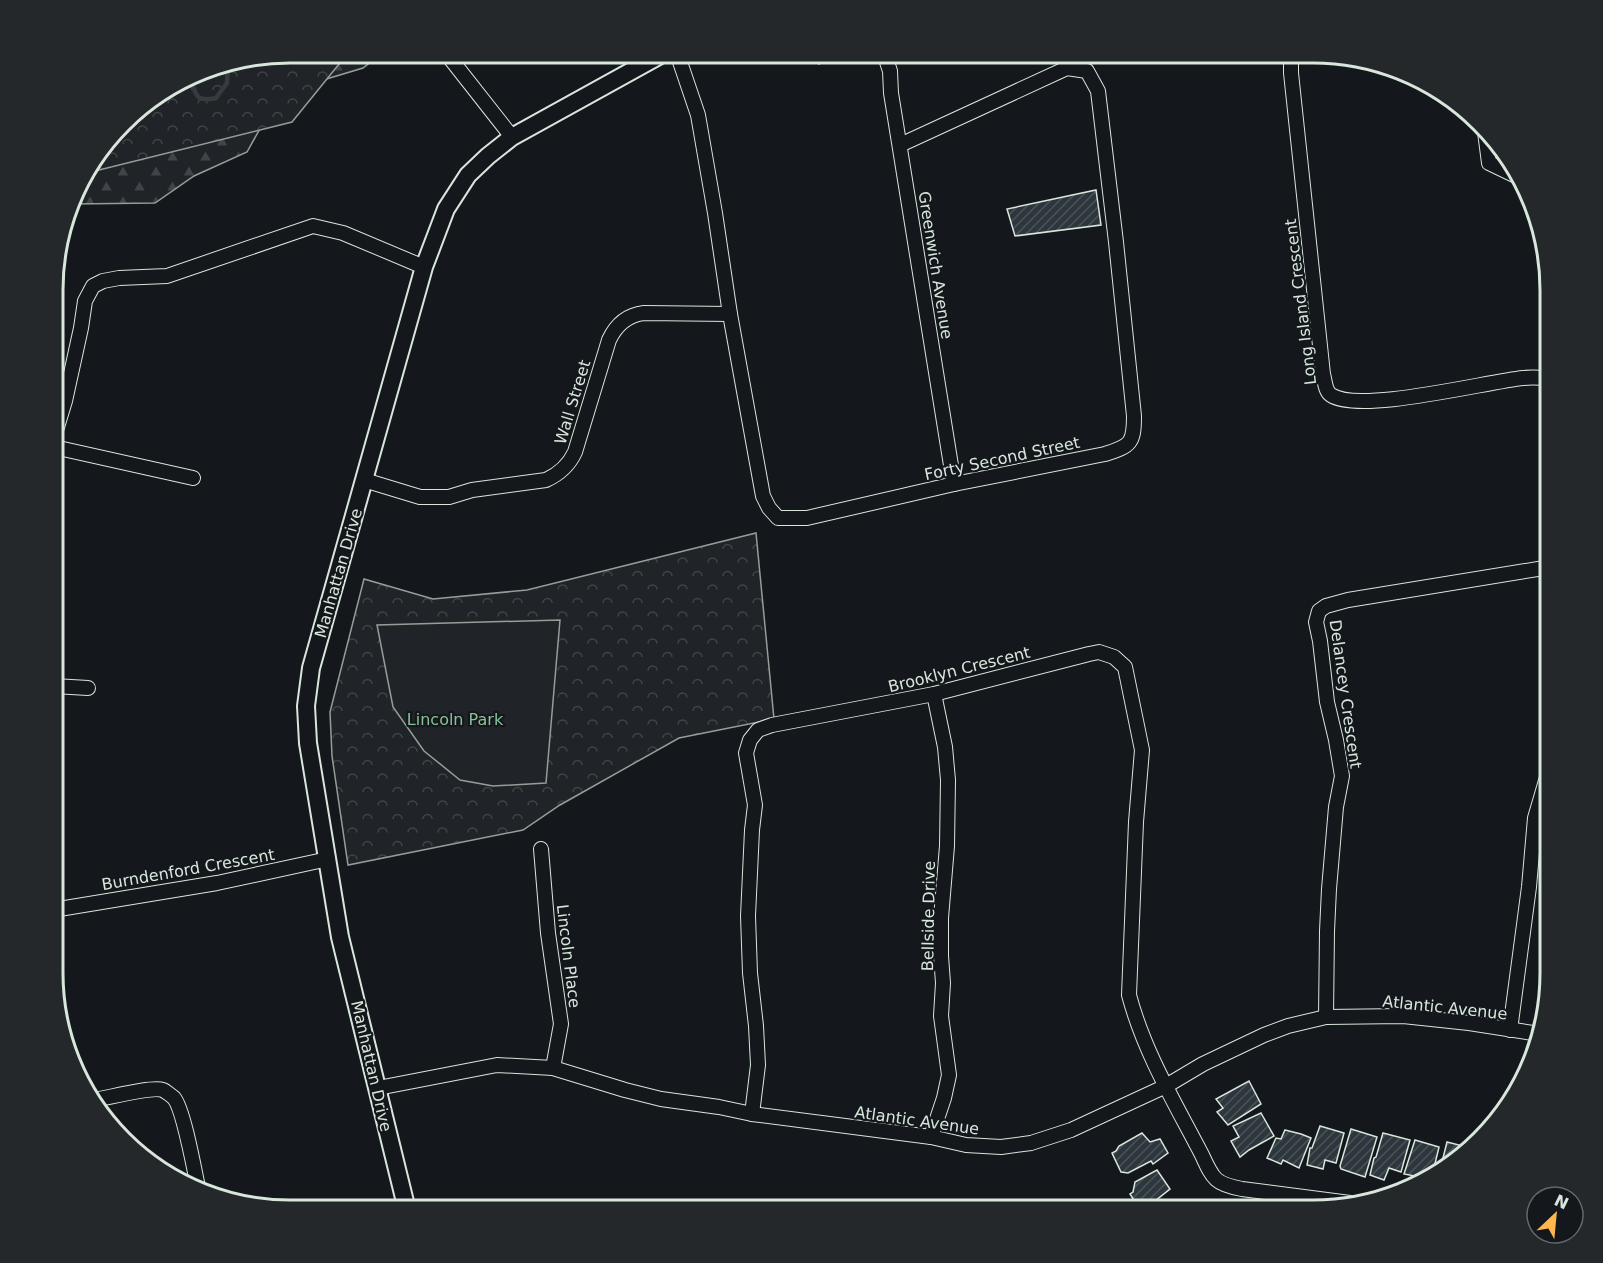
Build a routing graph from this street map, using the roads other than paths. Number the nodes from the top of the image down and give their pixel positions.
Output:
1 (455, 63) edge
2 (646, 63) edge
3 (680, 63) edge
4 (887, 63) edge
5 (1291, 63) edge
6 (512, 137) junction
7 (1486, 143) edge
8 (900, 145) junction
9 (1507, 172) edge
10 (424, 267) junction
11 (730, 314) junction
12 (1540, 378) edge
13 (63, 408) edge
14 (63, 449) edge
15 (193, 478) dead end
16 (364, 480) junction
17 (954, 484) junction
18 (1540, 569) edge
19 (63, 687) edge
20 (88, 688) dead end
21 (934, 694) junction
22 (1540, 801) edge
23 (541, 849) dead end
24 (328, 859) junction
25 (63, 908) edge
26 (1326, 1017) junction
27 (1510, 1030) junction
28 (1531, 1033) edge
29 (553, 1068) junction
30 (1166, 1086) junction
31 (378, 1088) junction
32 (101, 1099) edge
33 (752, 1114) junction
34 (931, 1137) junction
35 (196, 1180) edge
36 (405, 1200) edge
37 (1327, 1200) edge

1 - 6 street
2 - 6 street, Manhattan Drive
3 - 11 street, Forty Second Street
4 - 8 street, Greenwich Avenue
5 - 12 street, Long Island Crescent
6 - 10 street, Manhattan Drive
7 - 9 street
8 - 17 street, Greenwich Avenue
8 - 17 street, Forty Second Street
10 - 13 street
10 - 16 street, Manhattan Drive
11 - 16 street, Wall Street
11 - 17 street, Forty Second Street
14 - 15 street
16 - 24 street, Manhattan Drive
18 - 26 street, Delancey Crescent
19 - 20 street
21 - 30 street, Brooklyn Crescent
21 - 33 street, Brooklyn Crescent
21 - 34 street, Bellside Drive
22 - 27 street
23 - 29 street, Lincoln Place
24 - 25 street, Burndenford Crescent
24 - 31 street, Manhattan Drive
26 - 27 street, Atlantic Avenue
26 - 30 street, Atlantic Avenue
27 - 28 street, Atlantic Avenue
29 - 31 street, Atlantic Avenue
29 - 33 street, Atlantic Avenue
30 - 34 street, Atlantic Avenue
30 - 37 street, Brooklyn Crescent
31 - 36 street, Manhattan Drive
32 - 35 street
33 - 34 street, Atlantic Avenue

